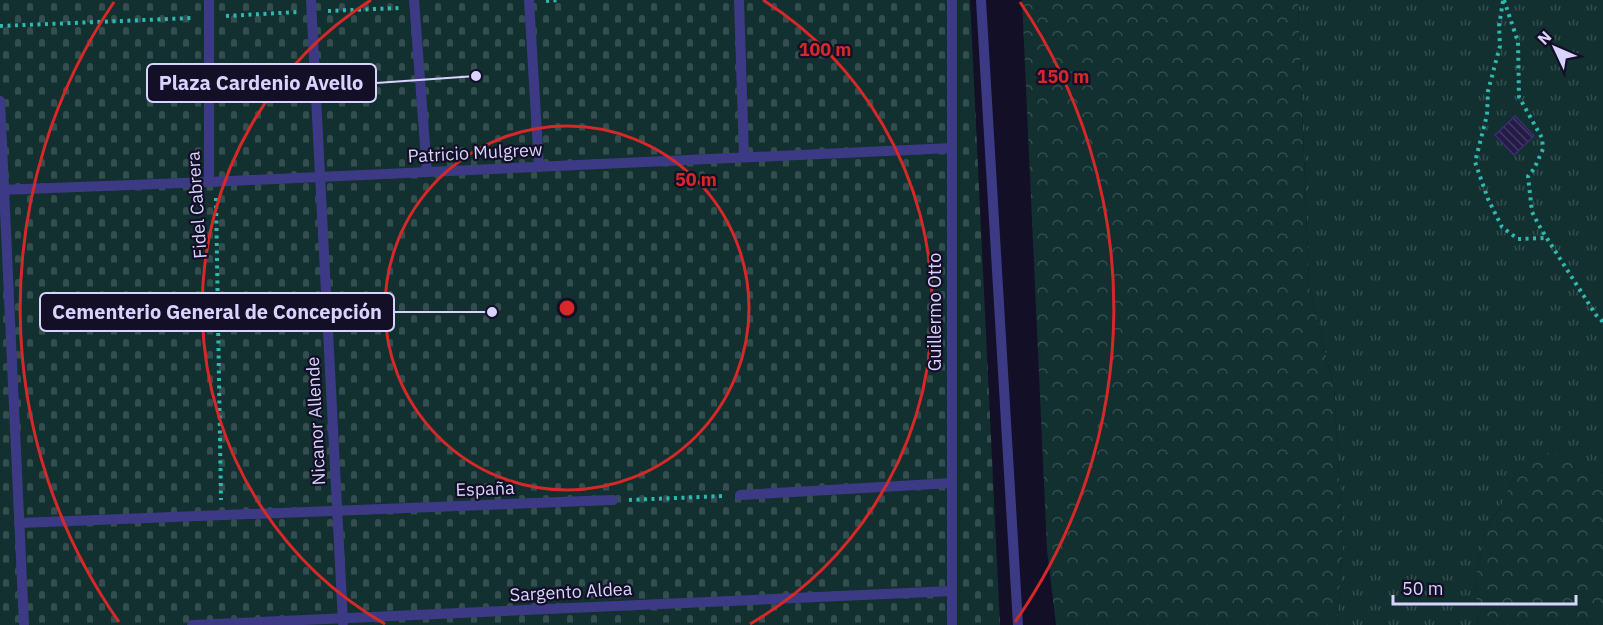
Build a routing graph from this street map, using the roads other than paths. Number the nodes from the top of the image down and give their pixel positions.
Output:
1 (209, 0) edge
2 (311, 0) edge
3 (414, 0) edge
4 (529, 0) edge
5 (739, 0) edge
6 (952, 0) edge
7 (981, 0) edge
8 (0, 101) edge
9 (952, 148) junction
10 (744, 158) junction
11 (539, 167) junction
12 (427, 172) junction
13 (320, 177) junction
14 (209, 182) junction
15 (2, 190) edge
16 (952, 483) junction
17 (740, 495) road end
18 (613, 500) road end
19 (337, 511) junction
20 (19, 523) junction
21 (952, 591) junction
22 (342, 622) edge
23 (24, 625) edge
24 (192, 625) edge
25 (952, 625) edge
26 (1018, 625) edge

1 - 14 lane, Fidel Cabrera
2 - 13 lane, Nicanor Allende
3 - 12 lane
4 - 11 lane
5 - 10 lane
6 - 9 lane, Guillermo Otto
7 - 26 lane
8 - 15 lane
9 - 10 lane, Patricio Mulgrew
9 - 16 lane, Guillermo Otto
10 - 11 lane, Patricio Mulgrew
11 - 12 lane, Patricio Mulgrew
12 - 13 lane, Patricio Mulgrew
13 - 14 lane, Patricio Mulgrew
13 - 19 lane, Nicanor Allende
14 - 15 lane, Patricio Mulgrew
15 - 20 lane
16 - 17 lane
16 - 21 lane, Guillermo Otto
18 - 19 lane, España
19 - 20 lane, España
19 - 22 lane, Nicanor Allende
20 - 23 lane
21 - 22 lane, Sargento Aldea
21 - 25 lane, Guillermo Otto
22 - 24 lane, Sargento Aldea

